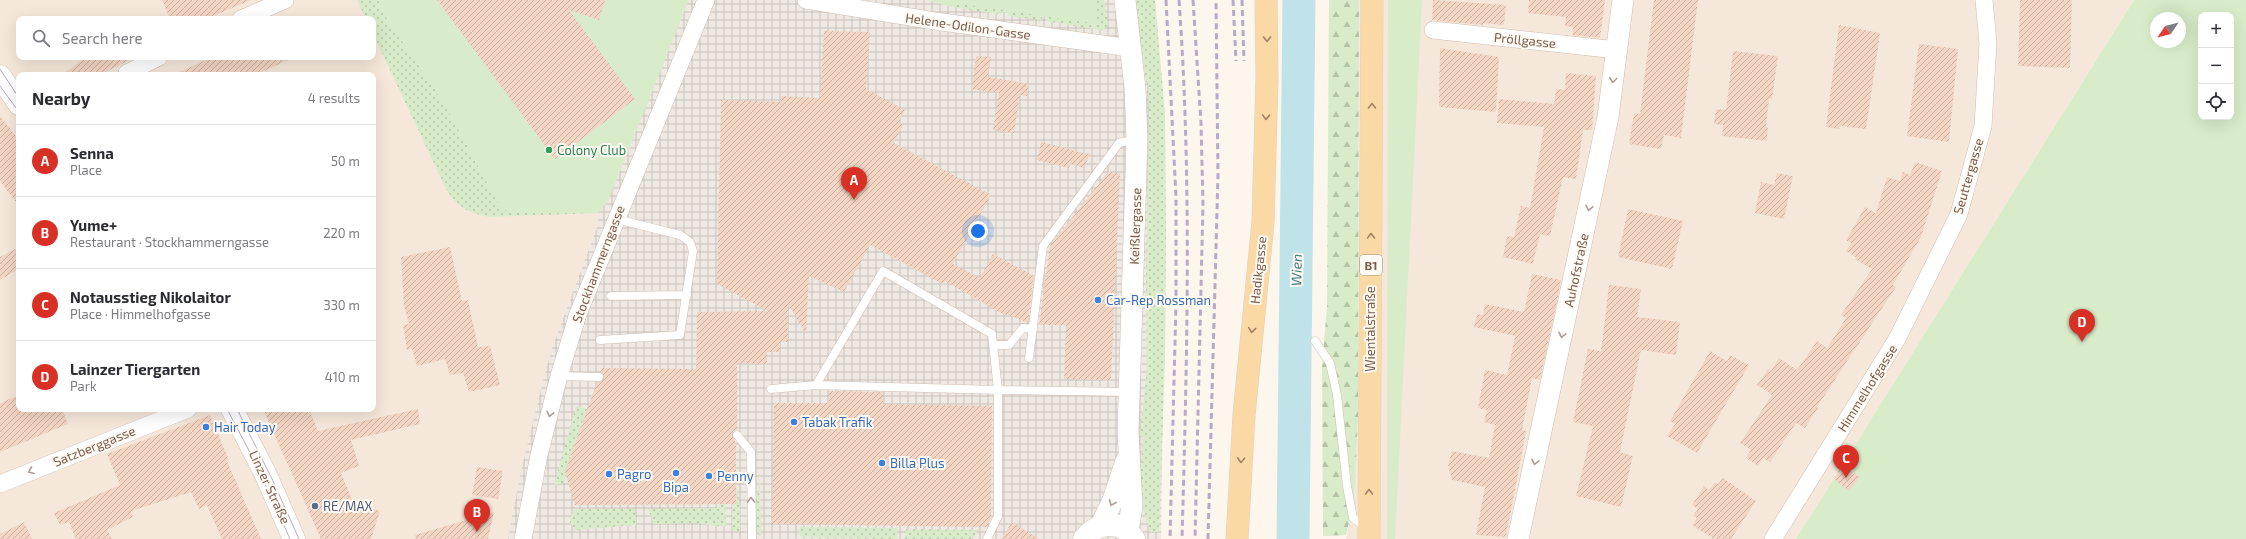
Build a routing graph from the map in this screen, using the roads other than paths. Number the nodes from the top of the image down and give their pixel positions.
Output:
1 (285, 0) edge
2 (706, 0) edge
3 (806, 0) edge
4 (1125, 0) edge
5 (1266, 0) edge
6 (1372, 0) edge
7 (1623, 0) edge
8 (1984, 0) edge
9 (248, 16) edge
10 (1433, 30) dead end
11 (1131, 48) junction
12 (1617, 50) junction
13 (153, 60) edge
14 (129, 72) edge
15 (0, 76) edge
16 (16, 100) edge
17 (1137, 139) junction
18 (616, 219) junction
19 (687, 294) junction
20 (611, 296) dead end
21 (1033, 329) junction
22 (1897, 339) joint
23 (600, 340) dead end
24 (1315, 341) dead end
25 (994, 345) junction
26 (1029, 358) dead end
27 (559, 376) junction
28 (599, 377) dead end
29 (816, 385) junction
30 (771, 389) dead end
31 (998, 390) junction
32 (1130, 392) junction
33 (180, 412) edge
34 (234, 412) edge
35 (737, 435) dead end
36 (1128, 453) junction
37 (0, 484) edge
38 (1101, 525) junction
39 (1131, 535) edge
40 (1369, 535) edge
41 (294, 539) edge
42 (523, 539) edge
43 (752, 539) edge
44 (987, 539) edge
45 (1084, 539) edge
46 (1237, 539) edge
47 (1518, 539) edge
48 (1773, 539) edge

1 - 9 street
2 - 18 street, Stockhammerngasse
3 - 11 street, Helene-Odilon-Gasse
4 - 11 street, Keißlergasse
5 -> 46 main road, Hadikgasse
40 -> 6 main road, Wientalstraße / B1
7 - 12 street, Auhofstraße
8 - 22 street, Seuttergasse
10 - 12 street, Pröllgasse
11 - 17 street, Keißlergasse
12 -> 47 street, Auhofstraße
13 - 14 street
15 - 16 main road
17 - 21 lane
17 - 32 street, Keißlergasse
18 - 19 lane
18 - 27 street, Stockhammerngasse
19 - 20 lane
19 - 23 lane
21 - 25 lane
21 - 26 lane
22 - 48 street, Himmelhofgasse
24 - 40 lane
25 - 29 lane
25 - 31 lane
27 - 28 lane
27 -> 42 street, Stockhammerngasse
29 - 30 lane
29 - 31 lane
31 - 32 lane
31 - 44 lane
32 - 36 street, Keißlergasse
33 -> 37 street, Satzberggasse
34 - 41 main road, Linzer Straße
43 -> 35 lane
36 -> 38 street, Keißlergasse
36 - 39 street, Keißlergasse
38 - 39 main road
38 - 45 main road

